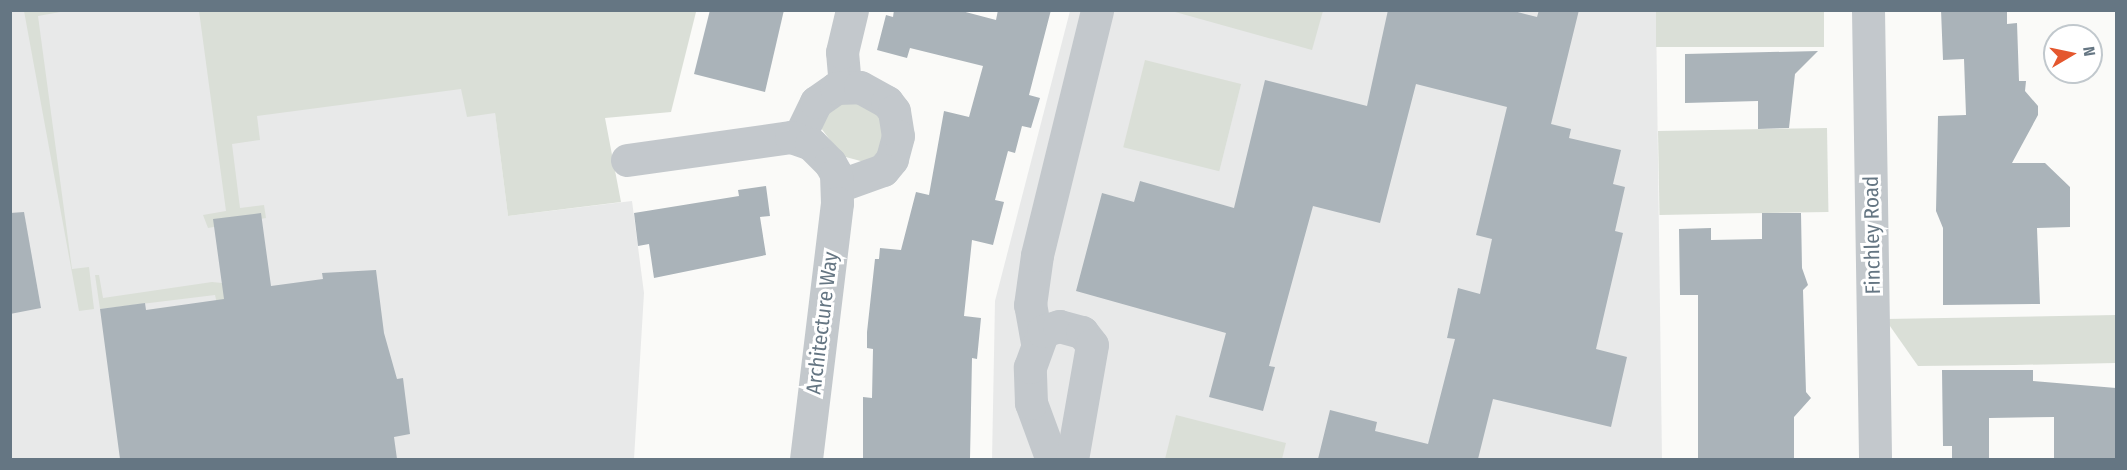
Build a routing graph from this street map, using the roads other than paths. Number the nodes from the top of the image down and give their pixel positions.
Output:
1 (852, 10) edge
2 (1868, 10) edge
3 (1097, 11) edge
4 (845, 86) junction
5 (798, 139) junction
6 (627, 160) dead end
7 (838, 186) junction
8 (1037, 344) junction
9 (806, 459) edge
10 (1052, 459) edge
11 (1072, 459) edge
12 (1875, 459) edge

1 - 4 street
2 - 12 street, Finchley Road
3 - 8 street
4 - 5 street
4 - 7 street
5 - 6 street
5 - 7 street
7 - 9 street, Architecture Way
8 - 10 street
8 - 11 street

